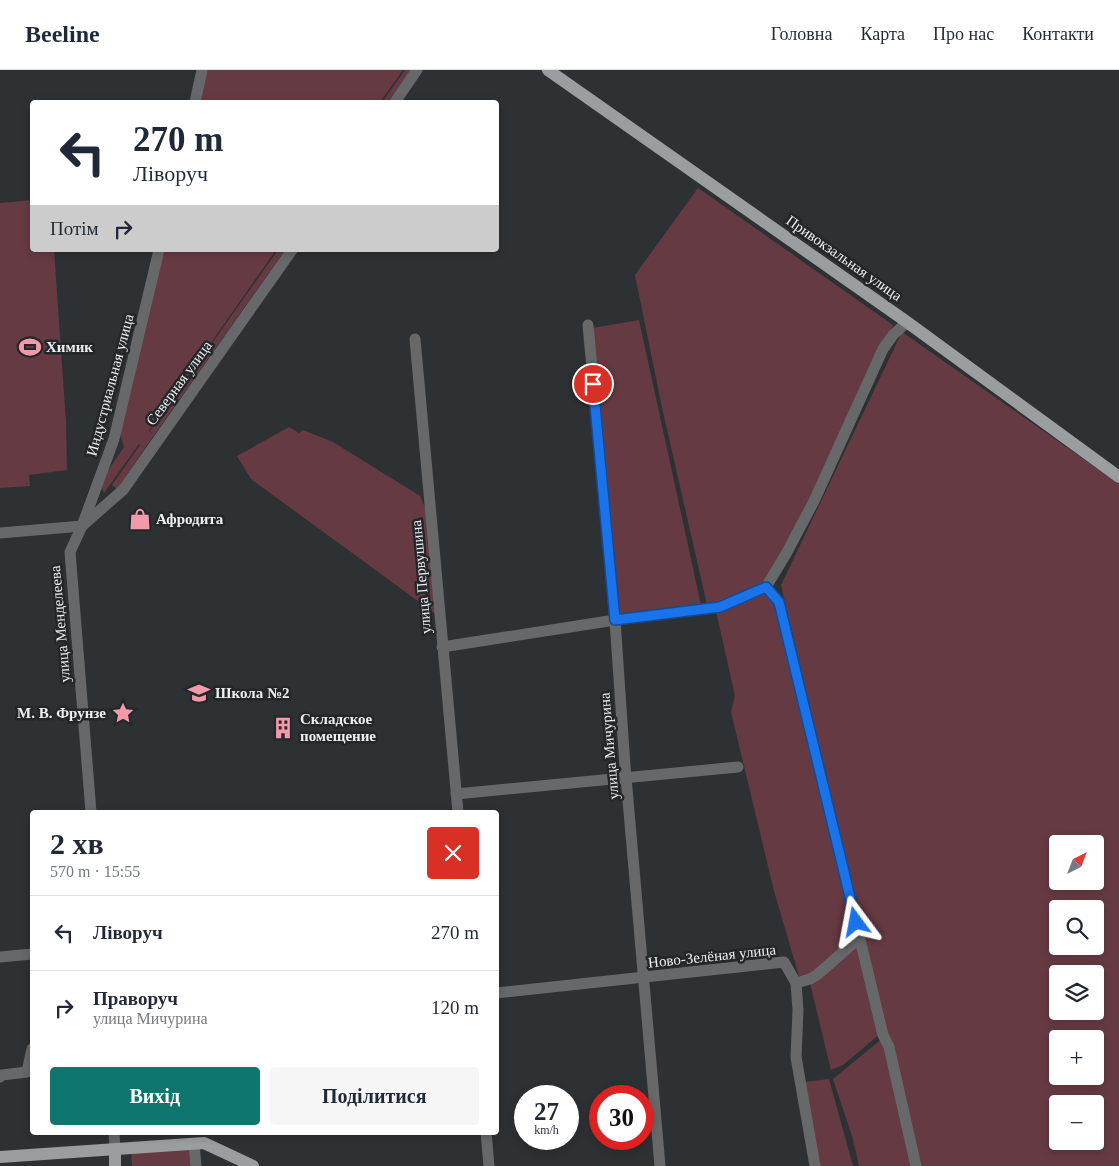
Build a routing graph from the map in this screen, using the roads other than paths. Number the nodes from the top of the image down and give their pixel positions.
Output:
1 (202, 70) edge
2 (417, 70) edge
3 (548, 70) edge
4 (195, 100) edge
5 (396, 100) edge
6 (159, 252) edge
7 (291, 252) edge
8 (907, 322) junction
9 (588, 325) dead end
10 (415, 339) dead end
11 (1119, 476) edge
12 (82, 526) junction
13 (0, 533) edge
14 (766, 587) junction
15 (615, 620) junction
16 (442, 647) junction
17 (738, 767) dead end
18 (627, 777) junction
19 (456, 794) junction
20 (91, 810) edge
21 (458, 810) edge
22 (859, 938) junction
23 (30, 954) edge
24 (0, 957) edge
25 (645, 978) junction
26 (796, 983) junction
27 (499, 993) edge
28 (30, 1058) edge
29 (0, 1077) edge
30 (114, 1135) edge
31 (486, 1135) edge
32 (194, 1144) junction
33 (115, 1150) junction
34 (0, 1158) edge
35 (115, 1166) edge
36 (196, 1166) edge
37 (253, 1166) edge
38 (489, 1166) edge
39 (660, 1166) edge
40 (815, 1166) edge
41 (916, 1166) edge

1 - 4 street
2 - 5 street
3 - 8 main road, Привокзальная улица
6 - 12 street, Индустриальная улица
7 - 12 street, Северная улица
8 - 11 main road, Привокзальная улица
8 - 14 street
9 - 15 street, улица Мичурина
10 - 16 street, улица Первушина
12 - 13 street
12 - 20 street, улица Менделеева
14 - 15 street
14 - 22 street
15 - 16 street
15 - 18 street, улица Мичурина
16 - 19 street, улица Первушина
17 - 18 street
18 - 19 street
18 - 25 street, улица Мичурина
19 - 21 street, улица Первушина
22 - 26 street
22 - 41 street
23 - 24 street
25 - 26 street, Ново-Зелёная улица
25 - 27 street, Ново-Зелёная улица
25 - 39 street, улица Мичурина
26 - 40 street, Ново-Зелёная улица
28 - 29 street
30 - 33 street
31 - 38 street
32 - 33 main road
32 - 36 street
32 - 37 main road
33 - 34 main road
33 - 35 main road

